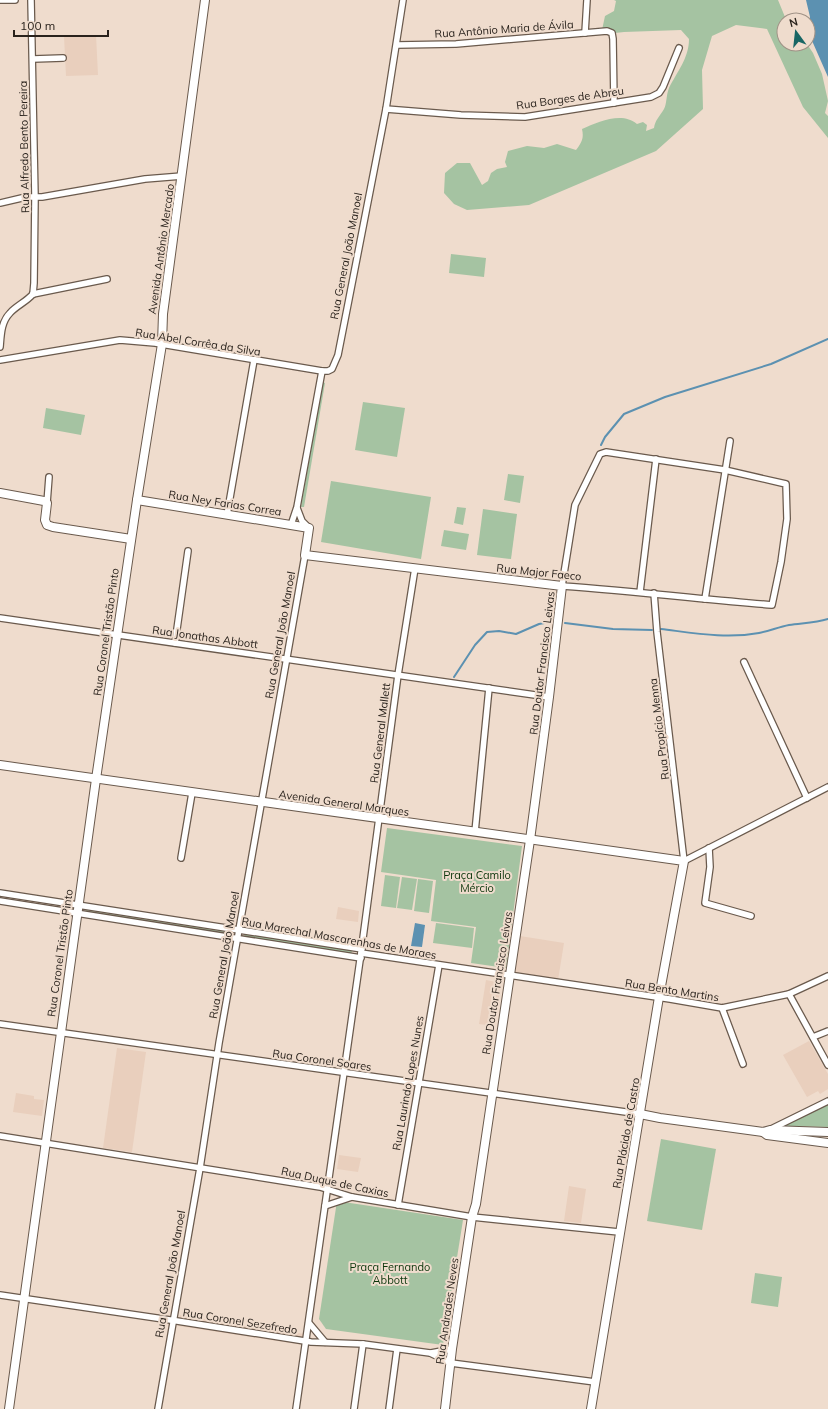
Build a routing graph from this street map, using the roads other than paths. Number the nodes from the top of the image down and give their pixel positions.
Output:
1 (0, 0) edge
2 (15, 0) edge
3 (31, 0) edge
4 (205, 0) edge
5 (403, 0) edge
6 (587, 0) edge
7 (585, 33) junction
8 (396, 45) junction
9 (679, 48) dead end
10 (62, 58) dead end
11 (33, 59) junction
12 (614, 103) junction
13 (386, 109) junction
14 (182, 176) junction
15 (35, 197) junction
16 (0, 203) edge
17 (107, 279) dead end
18 (32, 294) junction
19 (162, 344) junction
20 (0, 346) edge
21 (0, 360) edge
22 (254, 360) junction
23 (322, 371) junction
24 (730, 441) dead end
25 (656, 459) junction
26 (725, 470) junction
27 (50, 477) dead end
28 (0, 493) edge
29 (137, 500) junction
30 (47, 503) junction
31 (297, 507) junction
32 (227, 515) junction
33 (291, 525) junction
34 (309, 528) junction
35 (131, 539) junction
36 (188, 551) dead end
37 (305, 555) junction
38 (415, 568) junction
39 (562, 586) junction
40 (640, 592) junction
41 (654, 594) junction
42 (705, 599) junction
43 (0, 618) edge
44 (117, 635) junction
45 (175, 643) junction
46 (287, 659) junction
47 (744, 662) dead end
48 (398, 675) junction
49 (488, 688) junction
50 (549, 697) junction
51 (0, 766) edge
52 (96, 779) junction
53 (828, 787) edge
54 (192, 793) junction
55 (807, 798) junction
56 (262, 803) junction
57 (379, 819) junction
58 (475, 832) junction
59 (530, 840) junction
60 (709, 848) junction
61 (181, 858) dead end
62 (684, 861) junction
63 (0, 893) edge
64 (0, 901) edge
65 (78, 910) junction
66 (751, 916) dead end
67 (239, 930) junction
68 (238, 939) junction
69 (361, 953) junction
70 (438, 965) junction
71 (509, 976) junction
72 (828, 976) edge
73 (789, 994) junction
74 (659, 997) junction
75 (722, 1008) junction
76 (0, 1024) edge
77 (828, 1031) edge
78 (60, 1033) junction
79 (813, 1037) junction
80 (217, 1055) junction
81 (743, 1064) dead end
82 (828, 1065) edge
83 (344, 1073) junction
84 (418, 1084) junction
85 (492, 1094) junction
86 (828, 1101) edge
87 (640, 1114) junction
88 (766, 1132) junction
89 (828, 1132) edge
90 (0, 1136) edge
91 (45, 1143) junction
92 (828, 1143) edge
93 (200, 1168) junction
94 (328, 1189) junction
95 (352, 1197) junction
96 (398, 1205) junction
97 (325, 1206) junction
98 (472, 1217) junction
99 (620, 1232) junction
100 (0, 1294) edge
101 (24, 1298) junction
102 (173, 1320) junction
103 (309, 1322) junction
104 (306, 1342) junction
105 (325, 1342) junction
106 (363, 1344) junction
107 (397, 1349) junction
108 (452, 1349) junction
109 (430, 1354) junction
110 (451, 1363) junction
111 (596, 1382) junction
112 (9, 1409) edge
113 (158, 1409) edge
114 (296, 1409) edge
115 (354, 1409) edge
116 (389, 1409) edge
117 (445, 1409) edge
118 (591, 1409) edge

1 - 2 street
3 - 11 street, Rua Alfredo Bento Pereira
4 - 14 street, Avenida Antônio Mercado
5 - 8 street, Rua General João Manoel
6 - 7 street
7 - 8 street, Rua Antônio Maria de Ávila
7 - 12 street, Rua Antônio Maria de Ávila
8 - 13 street, Rua General João Manoel
9 - 12 street, Rua Borges de Abreu
10 - 11 street
11 - 15 street, Rua Alfredo Bento Pereira
12 - 13 street, Rua Borges de Abreu
13 - 23 street, Rua General João Manoel
14 - 15 street
14 - 19 street, Avenida Antônio Mercado
15 - 16 street
15 - 18 street, Rua Alfredo Bento Pereira
17 - 18 street
18 - 20 street
19 - 21 street, Rua Abel Corrêa da Silva
19 - 22 street, Rua Abel Corrêa da Silva
19 - 29 street, Avenida Antônio Mercado
22 - 23 street, Rua Abel Corrêa da Silva
22 - 32 street
23 - 31 street
24 - 26 street
25 - 26 street
25 - 39 street
25 - 40 street
26 - 42 street
26 - 42 street, Rua Major Faeco
27 - 30 street
28 - 30 street
29 - 32 street, Rua Ney Farias Correa
29 - 35 street, Rua Coronel Tristão Pinto
30 - 35 street
31 - 33 street
31 - 34 street
32 - 33 street, Rua Ney Farias Correa
33 - 34 street, Rua Ney Farias Correa
34 - 37 street, Rua General João Manoel
35 - 44 street, Rua Coronel Tristão Pinto
36 - 45 street
37 - 38 street, Rua Major Faeco
37 - 46 street, Rua General João Manoel
38 - 39 street, Rua Major Faeco
38 - 48 street, Rua General Mallett
39 - 40 street, Rua Major Faeco
39 - 50 street, Rua Doutor Francisco Leivas
40 - 41 street, Rua Major Faeco
41 - 42 street, Rua Major Faeco
41 - 62 street, Rua Propício Menna
43 - 44 street, Rua Jonathas Abbott
44 - 45 street, Rua Jonathas Abbott
44 - 52 street, Rua Coronel Tristão Pinto
45 - 46 street, Rua Jonathas Abbott
46 - 48 street, Rua Jonathas Abbott
46 - 56 street, Rua General João Manoel
47 - 55 street
48 - 49 street, Rua Jonathas Abbott
48 - 57 street, Rua General Mallett
49 - 50 street, Rua Jonathas Abbott
49 - 58 street
50 - 59 street, Rua Doutor Francisco Leivas
51 - 52 street, Avenida General Marques
52 - 54 street, Avenida General Marques
52 - 65 street, Rua Coronel Tristão Pinto
53 - 55 street
54 - 56 street, Avenida General Marques
54 - 61 street
55 - 60 street
56 - 57 street, Avenida General Marques
56 - 67 street, Rua General João Manoel
57 - 58 street, Avenida General Marques
57 - 69 street, Rua General Mallett
58 - 59 street, Avenida General Marques
59 - 62 street, Avenida General Marques
59 - 71 street, Rua Doutor Francisco Leivas
60 - 62 street
60 - 66 street
62 - 74 street, Rua Plácido de Castro
63 - 65 street, Rua Marechal Mascarenhas de Moraes
64 - 65 street, Rua Marechal Mascarenhas de Moraes
65 - 67 street, Rua Marechal Mascarenhas de Moraes
65 - 68 street, Rua Marechal Mascarenhas de Moraes
65 - 78 street, Rua Coronel Tristão Pinto
67 - 68 street, Rua General João Manoel
67 - 69 street, Rua Marechal Mascarenhas de Moraes
68 - 69 street, Rua Marechal Mascarenhas de Moraes
68 - 80 street, Rua General João Manoel
69 - 70 street, Rua Marechal Mascarenhas de Moraes
69 - 83 street, Rua General Mallett
70 - 71 street, Rua Marechal Mascarenhas de Moraes
70 - 84 street, Rua Laurindo Lopes Nunes
71 - 74 street, Rua Bento Martins
71 - 85 street, Rua Doutor Francisco Leivas
72 - 73 street, Rua Bento Martins
73 - 75 street, Rua Bento Martins
73 - 79 street
74 - 75 street, Rua Bento Martins
74 - 87 street, Rua Plácido de Castro
75 - 81 street
76 - 78 street, Rua Coronel Soares
77 - 79 street
78 - 80 street, Rua Coronel Soares
78 - 91 street, Rua Coronel Tristão Pinto
79 - 82 street
80 - 83 street, Rua Coronel Soares
80 - 93 street, Rua General João Manoel
83 - 84 street, Rua Coronel Soares
83 - 94 street, Rua General Mallett
84 - 85 street, Rua Coronel Soares
84 - 96 street, Rua Laurindo Lopes Nunes
85 - 87 street, Rua Coronel Soares
85 - 98 street, Rua Doutor Francisco Leivas
86 - 88 street
87 - 88 street
87 - 99 street, Rua Plácido de Castro
88 - 89 street
88 - 92 street
90 - 91 street, Rua Duque de Caxias
91 - 93 street, Rua Duque de Caxias
91 - 101 street, Rua Coronel Tristão Pinto
93 - 94 street, Rua Duque de Caxias
93 - 102 street, Rua General João Manoel
94 - 95 street, Rua Duque de Caxias
94 - 97 street, Rua General Mallett
95 - 96 street, Rua Duque de Caxias
95 - 97 street
96 - 98 street, Rua Duque de Caxias
97 - 103 street, Rua General Mallett
98 - 99 street, Rua Duque de Caxias
98 - 108 street, Rua Andrades Neves
99 - 111 street, Rua Plácido de Castro
100 - 101 street, Rua Coronel Sezefredo
101 - 102 street, Rua Coronel Sezefredo
101 - 112 street, Rua Coronel Tristão Pinto
102 - 104 street, Rua Coronel Sezefredo
102 - 113 street, Rua General João Manoel
103 - 104 street, Rua General Mallett
103 - 105 street
104 - 105 street, Rua Coronel Sezefredo
104 - 114 street, Rua General Mallett
105 - 106 street, Rua Coronel Sezefredo
106 - 107 street, Rua Coronel Sezefredo
106 - 115 street
107 - 109 street, Rua Coronel Sezefredo
107 - 116 street
108 - 109 street, Rua Coronel Sezefredo
108 - 110 street, Rua Andrades Neves
109 - 110 street, Rua Coronel Sezefredo
110 - 111 street, Rua Coronel Sezefredo
110 - 117 street, Rua Andrades Neves
111 - 118 street, Rua Plácido de Castro

